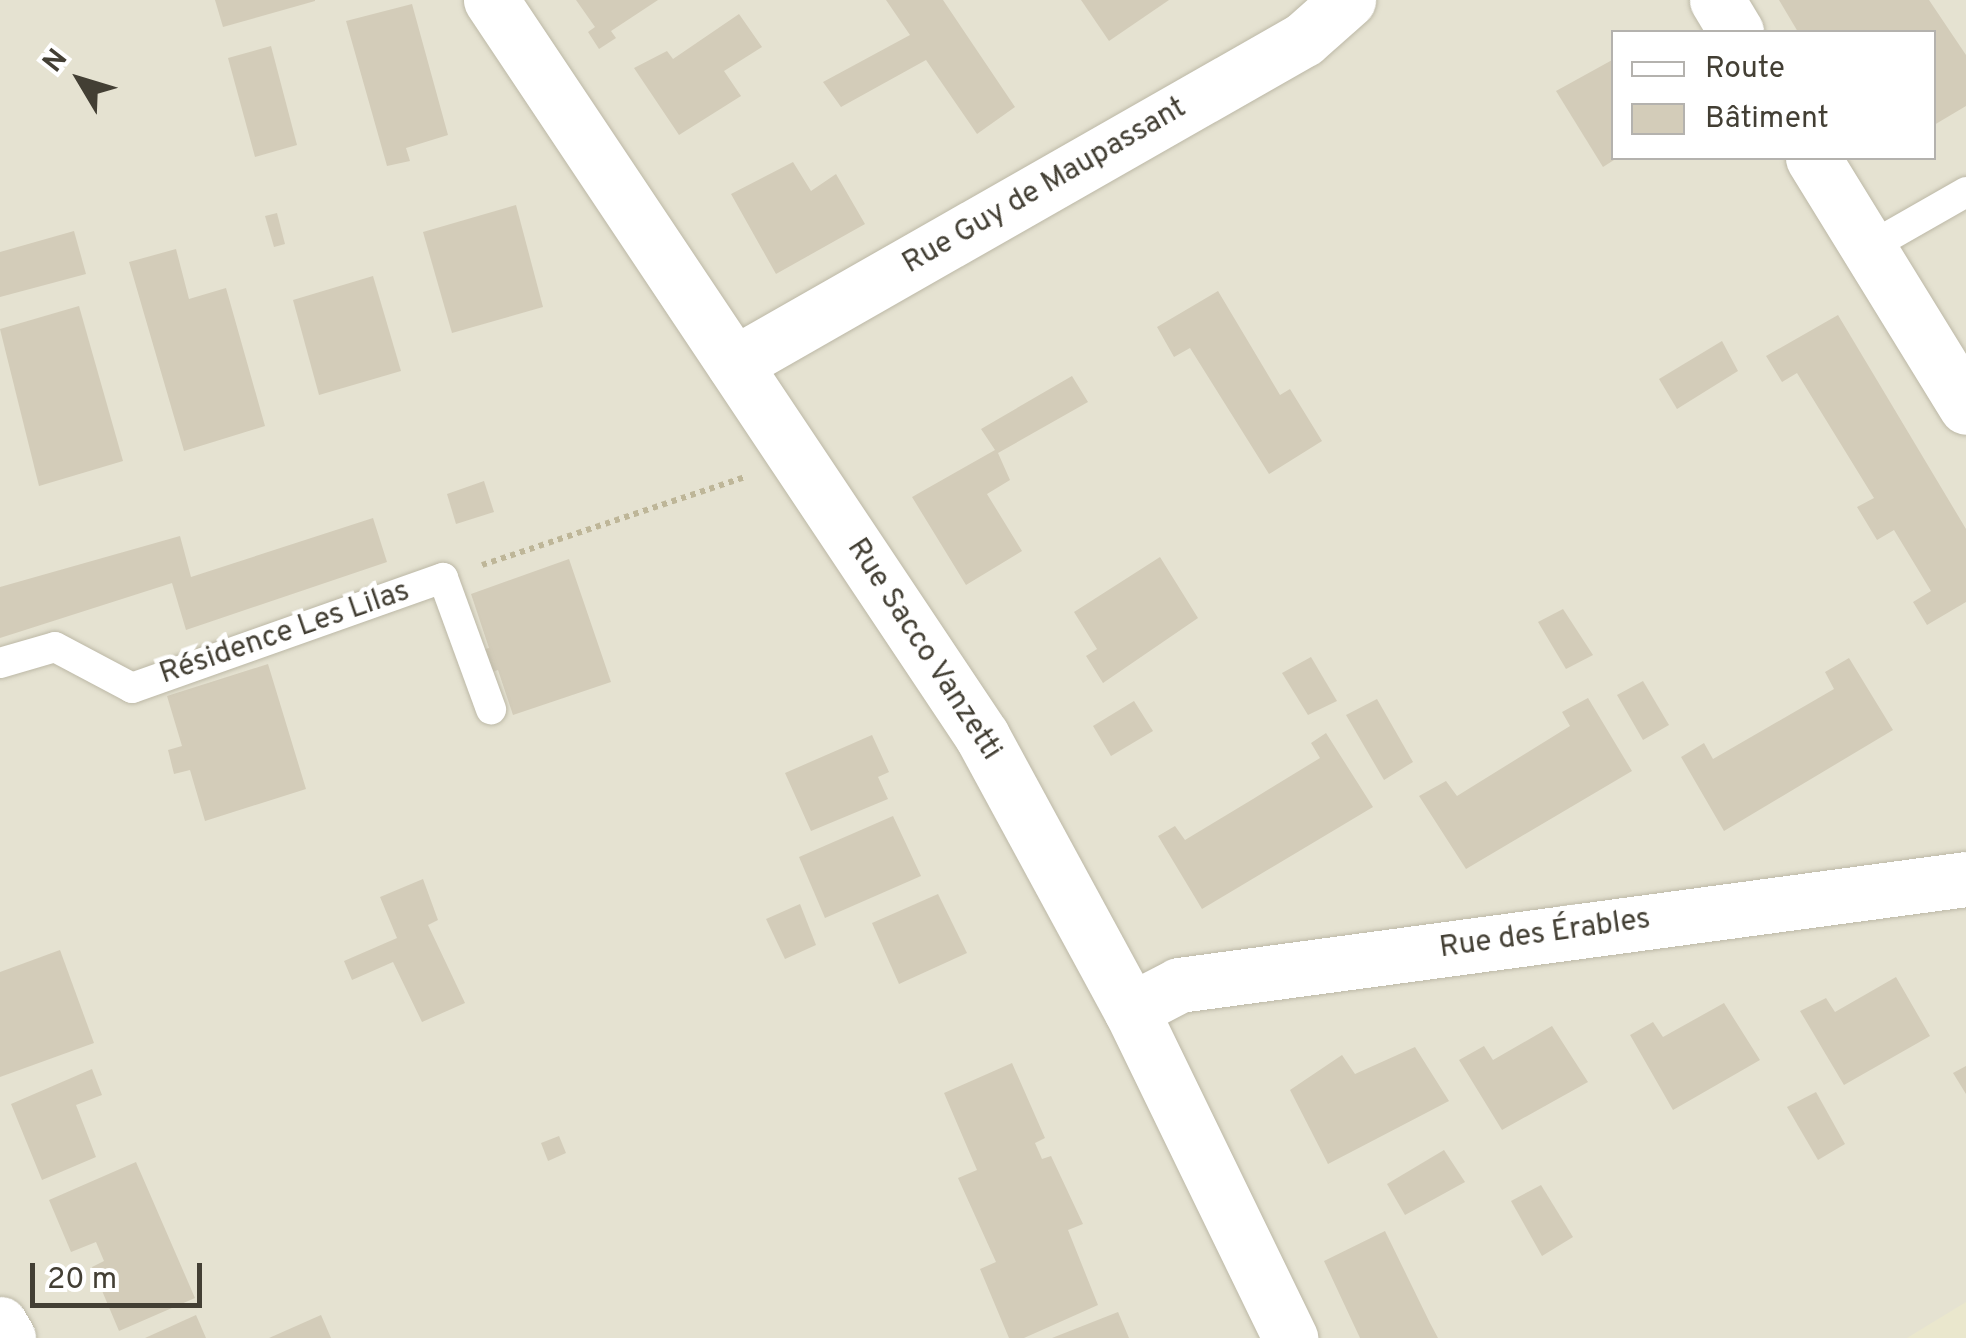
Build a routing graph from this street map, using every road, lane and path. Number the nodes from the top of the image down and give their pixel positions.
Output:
1 (491, 0) edge
2 (1348, 0) edge
3 (1716, 0) edge
4 (1735, 30) edge
5 (1814, 160) edge
6 (1966, 192) edge
7 (1868, 248) junction
8 (734, 364) junction
9 (1966, 407) edge
10 (794, 452) junction
11 (443, 578) junction
12 (0, 663) edge
13 (491, 708) dead end
14 (1966, 879) edge
15 (1130, 1010) junction
16 (0, 1324) edge
17 (8, 1338) edge
18 (1290, 1338) edge

1 - 8 street, Rue Sacco Vanzetti
2 - 8 street, Rue Guy de Maupassant
3 - 4 street
5 - 7 street
6 - 7 lane
7 - 9 street
8 - 10 street, Rue Sacco Vanzetti
10 - 11 path
10 - 15 street, Rue Sacco Vanzetti
11 - 12 lane, Résidence Les Lilas
11 - 13 lane, Résidence Les Lilas
14 - 15 street, Rue des Érables
15 - 18 street, Rue Sacco Vanzetti
16 - 17 street

